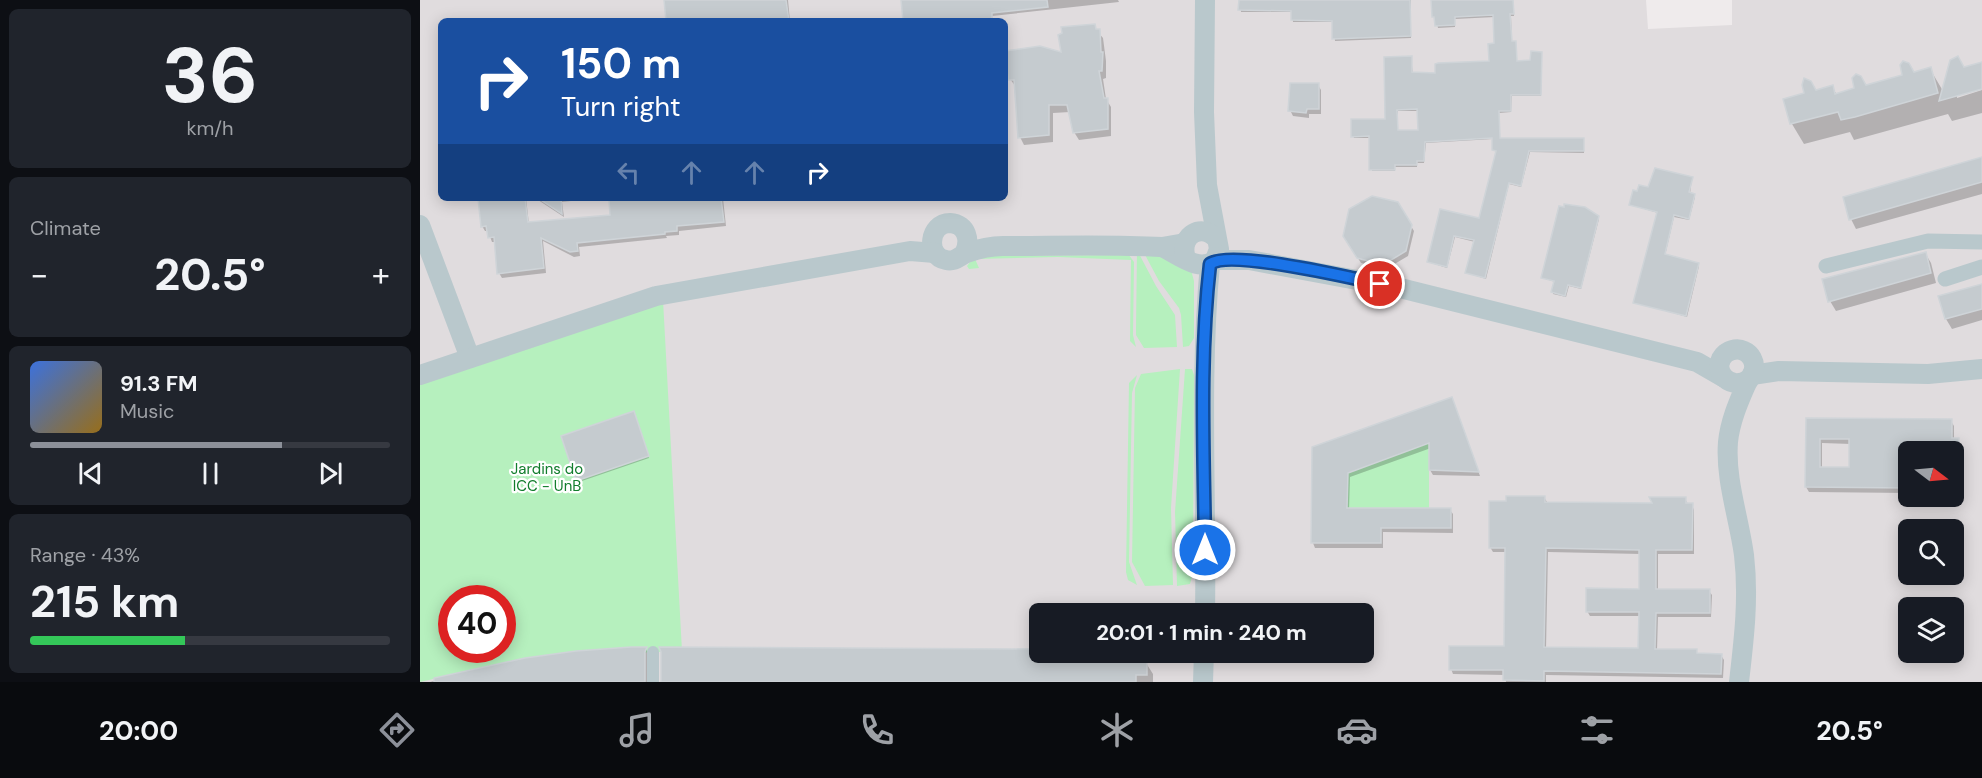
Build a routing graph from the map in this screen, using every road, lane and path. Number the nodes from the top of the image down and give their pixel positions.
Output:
1 (1205, 0) edge
2 (420, 225) edge
3 (1982, 242) edge
4 (934, 244) junction
5 (966, 246) junction
6 (1204, 250) junction
7 (1827, 266) dead end
8 (1982, 267) edge
9 (1945, 279) dead end
10 (1724, 356) junction
11 (471, 358) junction
12 (1698, 362) junction
13 (1982, 369) edge
14 (1751, 371) junction
15 (420, 375) edge
16 (1726, 379) junction
17 (1735, 411) junction
18 (1205, 603) edge
19 (653, 652) dead end
20 (1204, 663) edge
21 (653, 682) edge
22 (1203, 682) edge
23 (1739, 682) edge

1 - 6 street
2 - 11 street
3 - 7 street
4 - 5 street
4 - 5 street
4 - 11 street
5 - 6 street
6 - 12 street
6 - 18 street
8 - 9 street
10 - 12 street
10 - 14 street
10 - 16 street
11 - 15 street
12 - 16 street
13 - 14 street
14 - 16 street
14 - 17 street
16 - 17 street
17 - 23 street
19 - 21 street
20 - 22 street

